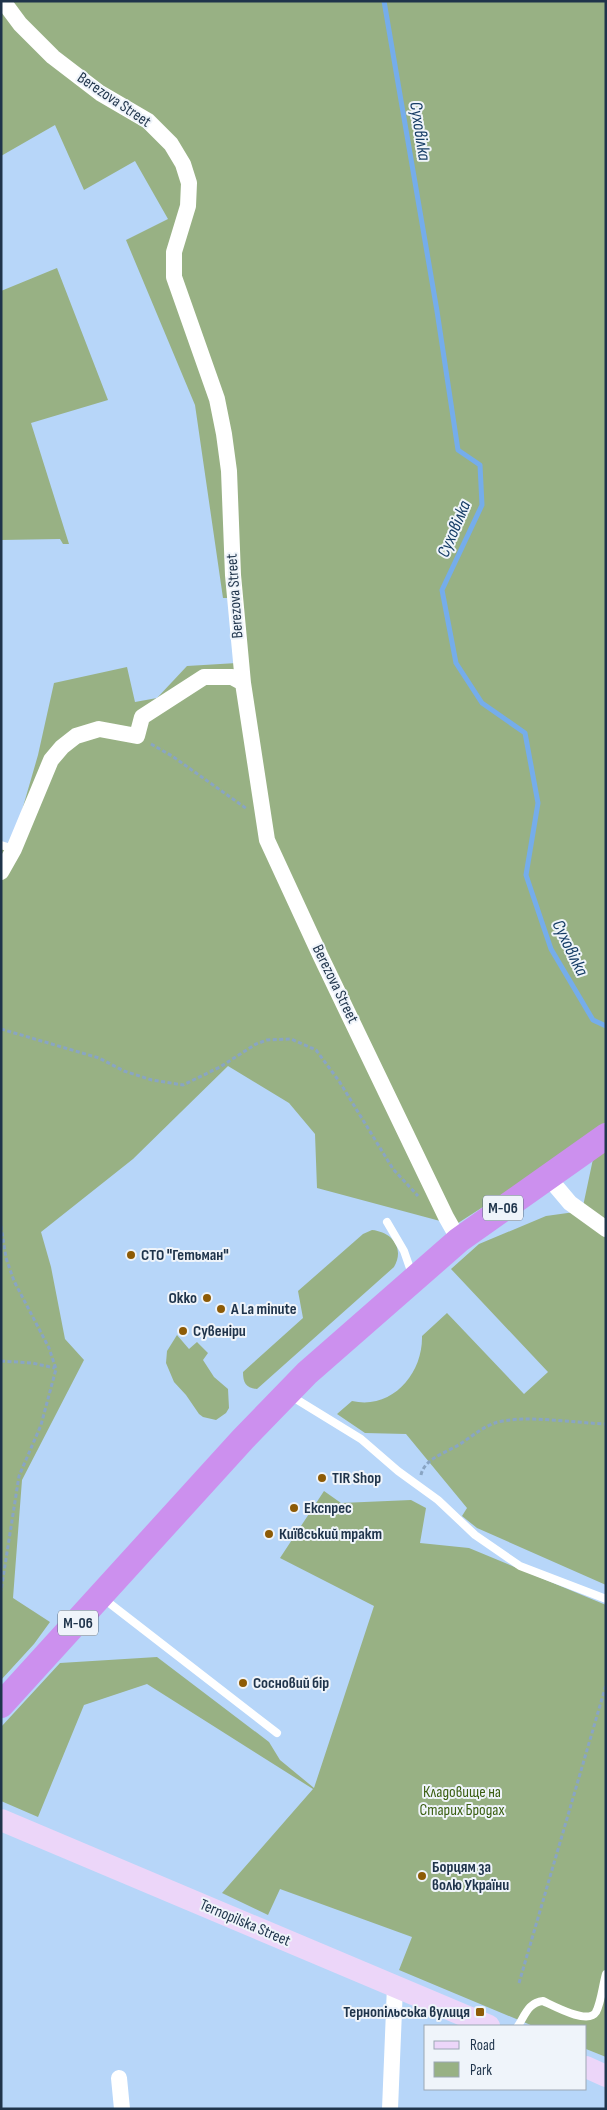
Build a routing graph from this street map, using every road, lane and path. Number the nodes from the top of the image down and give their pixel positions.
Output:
1 (3, 1) edge
2 (243, 683) junction
3 (137, 736) junction
4 (264, 822) junction
5 (8, 847) edge
6 (1, 872) edge
7 (1, 1029) edge
8 (606, 1136) edge
9 (548, 1177) junction
10 (442, 1206) junction
11 (387, 1222) dead end
12 (1, 1226) edge
13 (606, 1229) edge
14 (459, 1240) junction
15 (414, 1278) junction
16 (1, 1361) edge
17 (56, 1369) junction
18 (287, 1394) junction
19 (606, 1424) edge
20 (419, 1487) junction
21 (1, 1591) edge
22 (102, 1597) junction
23 (606, 1599) edge
24 (606, 1685) edge
25 (1, 1705) edge
26 (276, 1733) dead end
27 (1, 1820) edge
28 (606, 1974) edge
29 (519, 1983) dead end
30 (395, 1986) junction
31 (487, 2025) edge
32 (519, 2025) edge
33 (587, 2067) edge
34 (606, 2076) edge
35 (119, 2078) dead end
36 (122, 2109) edge
37 (390, 2109) edge

1 - 2 street, Berezova Street
2 - 3 street
2 - 4 street, Berezova Street
3 - 4 path
3 - 5 street
4 - 10 street, Berezova Street
5 - 6 street
7 - 10 path
8 - 9 highway, М-06
9 - 13 street
9 - 14 highway, М-06
10 - 14 street, Berezova Street
11 - 15 lane
12 - 17 path
14 - 15 highway, М-06
15 - 18 highway, М-06
16 - 17 path
17 - 21 path
18 - 20 lane
18 - 22 highway, М-06
19 - 20 path
20 - 23 lane
22 - 25 highway, М-06
22 - 26 lane
24 - 29 path
27 - 30 main road, Ternopilska Street
28 - 32 lane
30 - 31 main road, Ternopilska Street
30 - 37 street
33 - 34 main road
35 - 36 street

